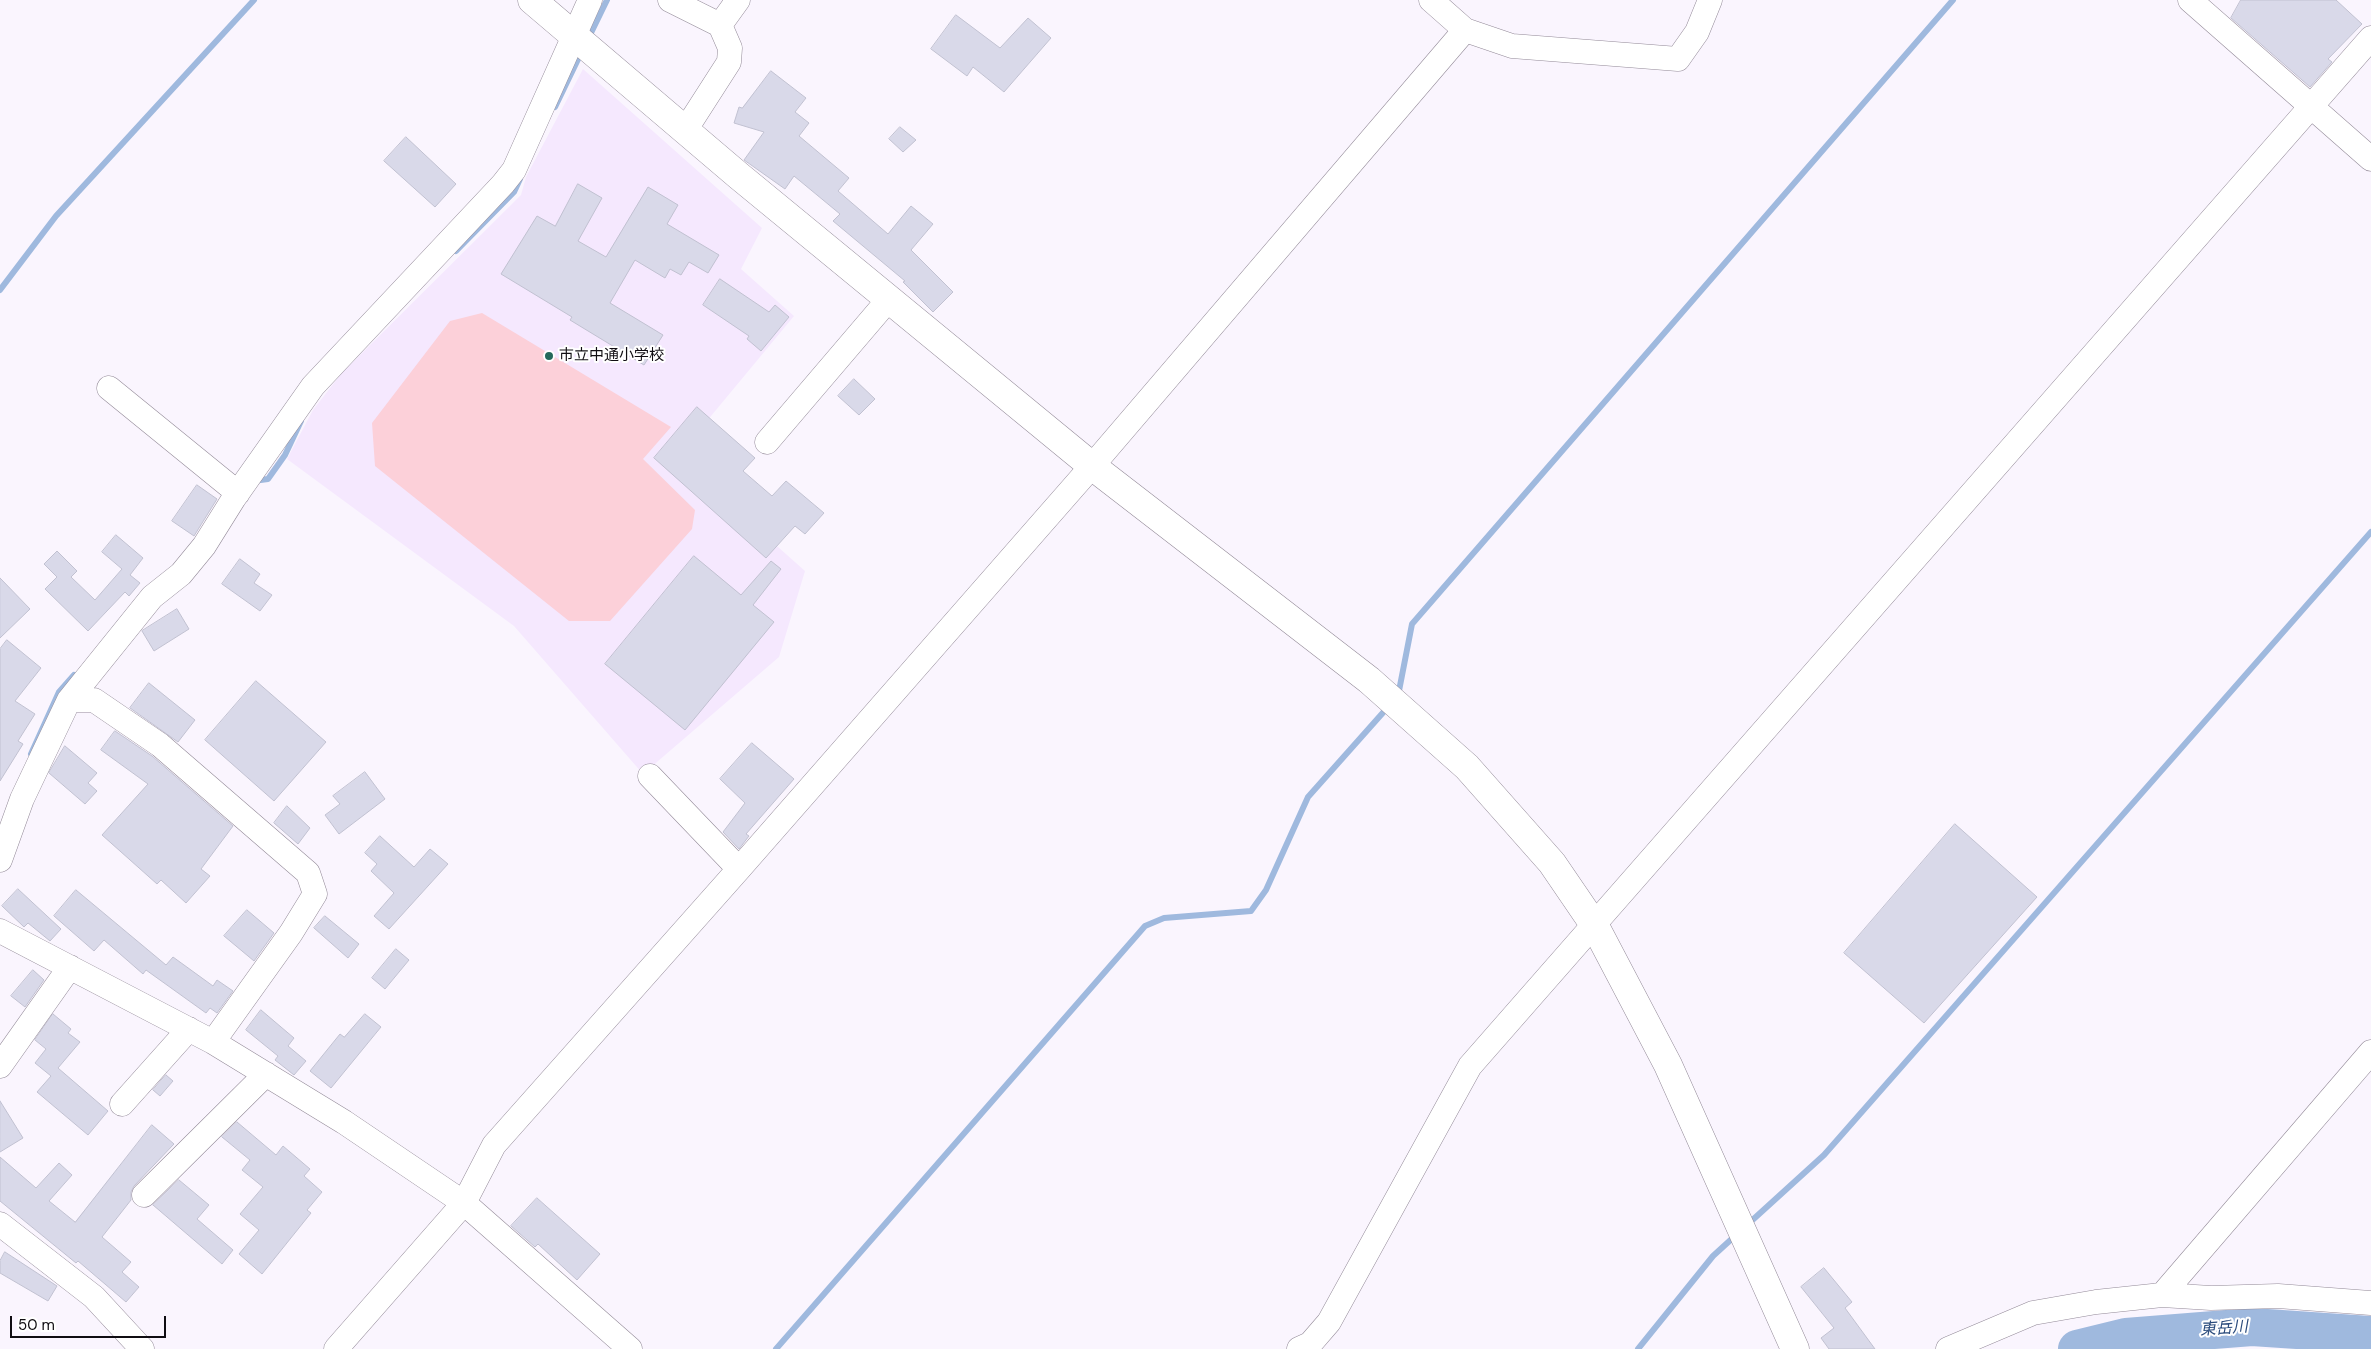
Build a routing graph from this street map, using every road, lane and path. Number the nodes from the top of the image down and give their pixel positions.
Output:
1 (532, 0) edge
2 (590, 0) edge
3 (670, 0) edge
4 (738, 0) edge
5 (1431, 0) edge
6 (1710, 0) edge
7 (2190, 0) edge
8 (720, 25) junction
9 (1465, 30) junction
10 (572, 35) junction
11 (2371, 38) edge
12 (2311, 107) junction
13 (686, 129) junction
14 (2371, 159) edge
15 (889, 299) junction
16 (109, 388) dead end
17 (767, 442) dead end
18 (1092, 466) junction
19 (238, 493) junction
20 (69, 700) junction
21 (650, 776) dead end
22 (0, 860) edge
23 (740, 869) junction
24 (1595, 926) junction
25 (0, 931) edge
26 (70, 967) junction
27 (189, 1029) junction
28 (213, 1042) junction
29 (2371, 1052) edge
30 (0, 1066) edge
31 (266, 1074) junction
32 (122, 1104) dead end
33 (144, 1195) dead end
34 (464, 1203) junction
35 (0, 1224) edge
36 (2162, 1295) junction
37 (2371, 1303) edge
38 (142, 1349) edge
39 (336, 1349) edge
40 (630, 1349) edge
41 (1299, 1349) edge
42 (1795, 1349) edge
43 (1948, 1349) edge

1 - 10 street
2 - 10 street
3 - 8 street
4 - 8 street
5 - 9 street
6 - 9 street
7 - 12 street
8 - 13 street
9 - 18 street
10 - 13 street
10 - 19 street
11 - 12 street
12 - 14 street
12 - 24 street
13 - 15 street
15 - 17 street
15 - 18 street
16 - 19 street
18 - 23 street
18 - 24 street
19 - 20 street
20 - 22 street
20 - 28 street
21 - 23 street
23 - 34 street
24 - 41 street
24 - 42 street
25 - 26 street
26 - 27 street
26 - 30 street
27 - 28 street
27 - 32 street
28 - 31 street
29 - 36 street
31 - 33 street
31 - 34 street
34 - 39 street
34 - 40 street
35 - 38 street
36 - 37 street
36 - 43 street

